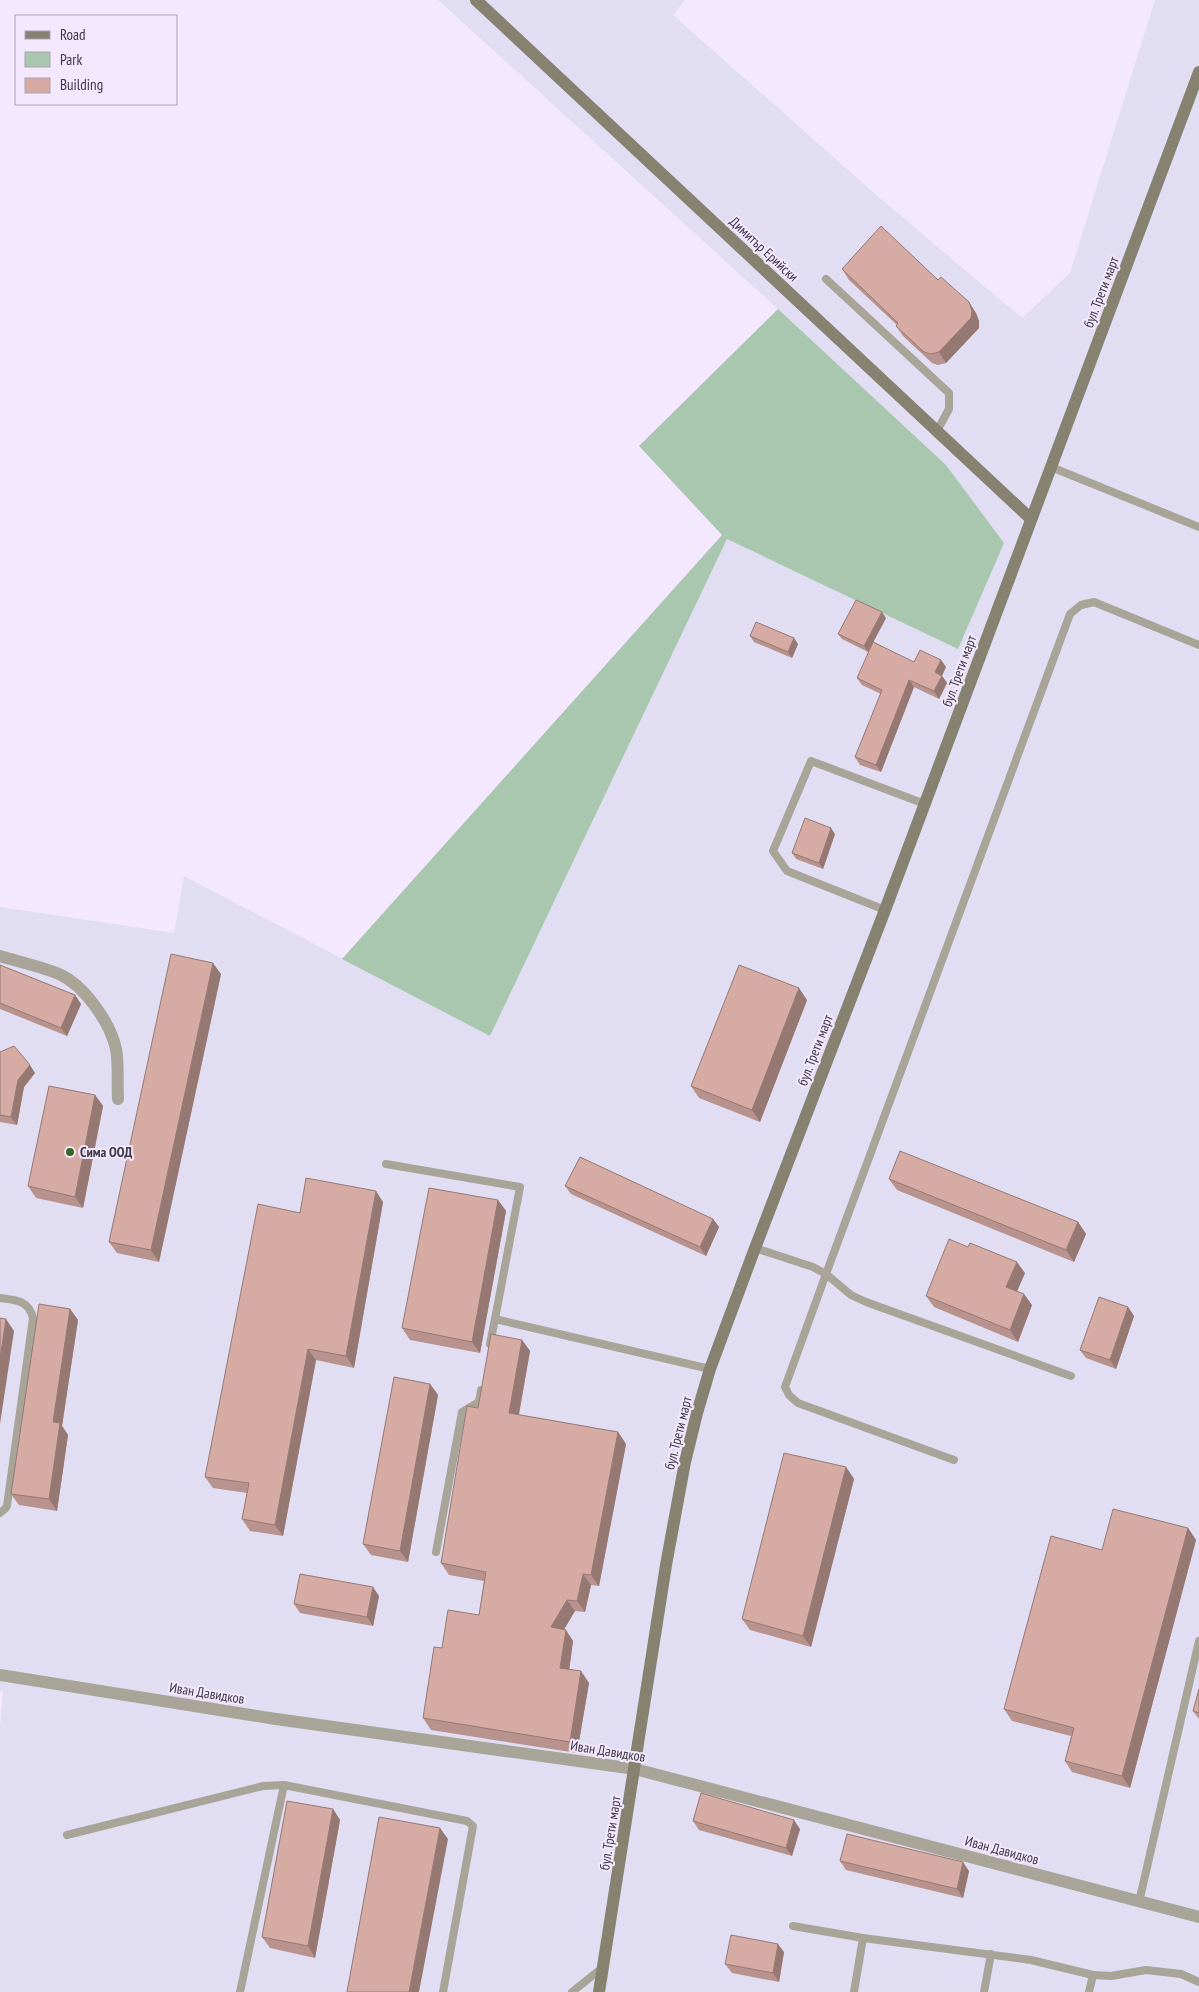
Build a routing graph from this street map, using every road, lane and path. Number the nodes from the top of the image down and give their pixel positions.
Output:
1 (476, 0) edge
2 (1199, 72) edge
3 (1199, 93) edge
4 (1171, 149) junction
5 (826, 279) dead end
6 (938, 431) junction
7 (1051, 467) junction
8 (1032, 519) junction
9 (1199, 527) edge
10 (1199, 645) edge
11 (925, 804) junction
12 (885, 910) junction
13 (0, 956) edge
14 (118, 1099) dead end
15 (386, 1164) dead end
16 (755, 1248) junction
17 (826, 1274) junction
18 (0, 1298) edge
19 (496, 1319) junction
20 (488, 1356) edge
21 (710, 1369) junction
22 (1071, 1376) dead end
23 (482, 1383) edge
24 (954, 1460) dead end
25 (0, 1513) edge
26 (436, 1552) dead end
27 (1199, 1641) edge
28 (0, 1675) edge
29 (635, 1769) junction
30 (284, 1785) junction
31 (66, 1835) dead end
32 (1139, 1902) junction
33 (1199, 1917) edge
34 (793, 1926) dead end
35 (863, 1938) junction
36 (991, 1954) junction
37 (604, 1966) junction
38 (1093, 1975) junction
39 (1199, 1982) edge
40 (240, 1992) edge
41 (443, 1992) edge
42 (572, 1992) edge
43 (599, 1992) edge
44 (854, 1992) edge
45 (984, 1992) edge
46 (1089, 1992) edge

1 - 6 main road, Димитър Ерийски
2 - 4 main road, бул. Трети март
3 - 4 main road, бул. Трети март
4 - 7 main road, бул. Трети март
5 - 6 lane
6 - 8 main road, Димитър Ерийски
7 - 8 main road, бул. Трети март
7 - 9 lane
8 - 11 main road, бул. Трети март
10 - 17 lane
11 - 12 main road, бул. Трети март
11 - 12 lane
12 - 16 main road, бул. Трети март
13 - 14 street
15 - 19 lane
16 - 17 lane
16 - 21 main road, бул. Трети март
17 - 22 lane
17 - 24 lane
18 - 25 lane
19 - 20 lane
19 - 21 lane
21 - 29 main road, бул. Трети март
23 - 26 lane
27 - 32 lane
28 - 29 street, Иван Давидков
29 - 32 street, Иван Давидков
29 - 37 main road, бул. Трети март
30 - 31 lane
30 - 40 lane
30 - 41 lane
32 - 33 street, Иван Давидков
34 - 35 lane
35 - 36 lane
35 - 44 lane
36 - 38 lane
36 - 45 lane
37 - 42 lane
37 - 43 main road, бул. Трети март
38 - 39 lane
38 - 46 lane

